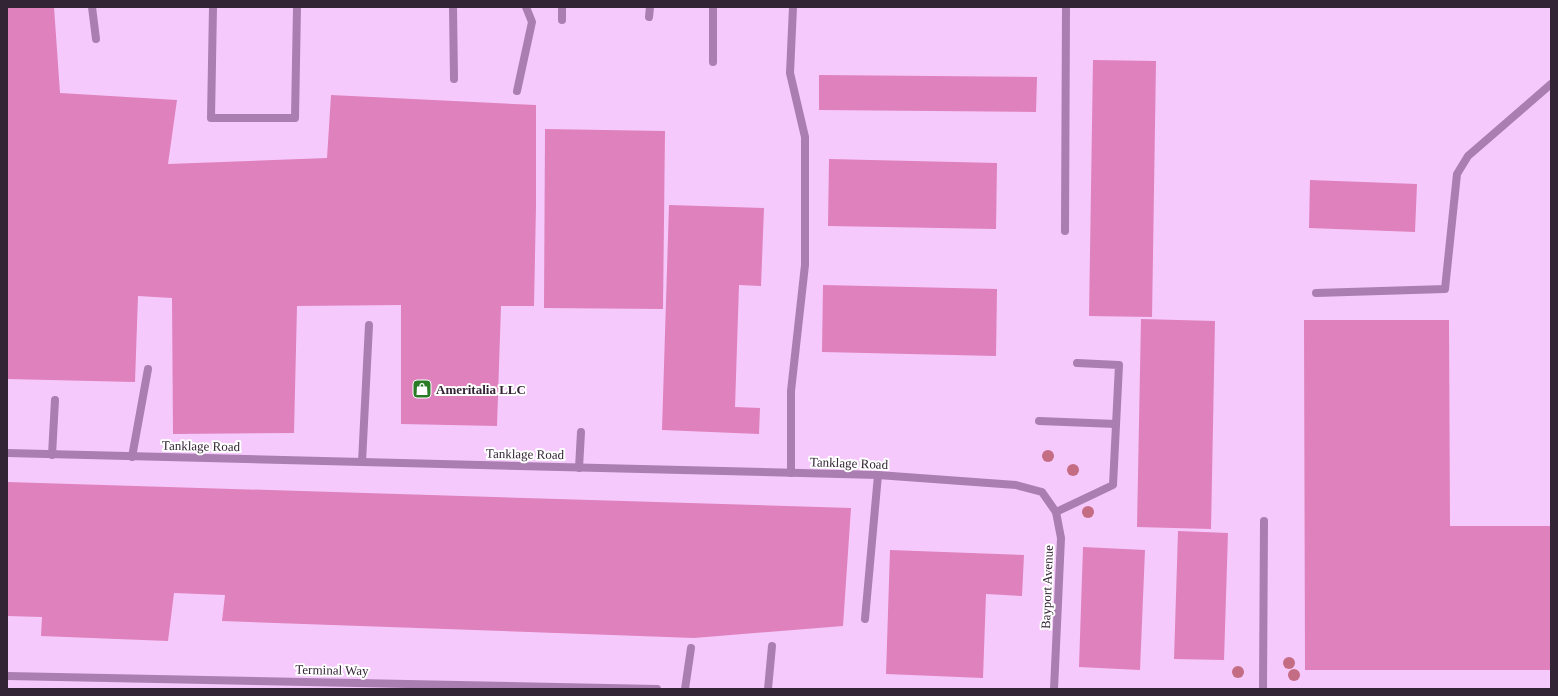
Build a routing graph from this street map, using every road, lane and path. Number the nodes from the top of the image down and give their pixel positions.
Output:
1 (92, 7) edge
2 (213, 7) edge
3 (298, 7) edge
4 (453, 7) edge
5 (526, 7) edge
6 (562, 7) edge
7 (650, 7) edge
8 (713, 7) edge
9 (793, 7) edge
10 (1066, 7) edge
11 (650, 17) dead end
12 (562, 20) dead end
13 (96, 39) dead end
14 (712, 62) dead end
15 (454, 79) dead end
16 (1551, 84) edge
17 (517, 92) dead end
18 (1065, 231) dead end
19 (1316, 293) dead end
20 (369, 325) dead end
21 (1076, 363) dead end
22 (148, 369) dead end
23 (55, 400) dead end
24 (1039, 421) dead end
25 (1116, 424) junction
26 (581, 432) dead end
27 (7, 453) edge
28 (52, 455) junction
29 (132, 457) junction
30 (362, 462) junction
31 (579, 468) junction
32 (791, 474) junction
33 (878, 475) junction
34 (1042, 492) joint
35 (1056, 512) junction
36 (1264, 521) dead end
37 (865, 619) dead end
38 (772, 646) dead end
39 (691, 648) dead end
40 (7, 676) edge
41 (657, 689) edge
42 (685, 689) edge
43 (768, 689) edge
44 (1054, 689) edge
45 (1263, 689) edge

1 - 13 street
2 - 3 street
4 - 15 street
5 - 17 street
6 - 12 street
7 - 11 street
8 - 14 street
9 - 32 street
10 - 18 street
16 - 19 street
20 - 30 street
21 - 25 street
22 - 29 street
23 - 28 street
24 - 25 street
25 - 35 street
26 - 31 street
27 - 28 street, Tanklage Road
28 - 29 street, Tanklage Road
29 - 30 street, Tanklage Road
30 - 31 street, Tanklage Road
31 - 32 street, Tanklage Road
32 - 33 street, Tanklage Road
33 - 34 street, Tanklage Road
33 - 37 street
34 - 35 street, Bayport Avenue
35 - 44 street, Bayport Avenue
36 - 45 street
38 - 43 street
39 - 42 street
40 - 41 street, Terminal Way

